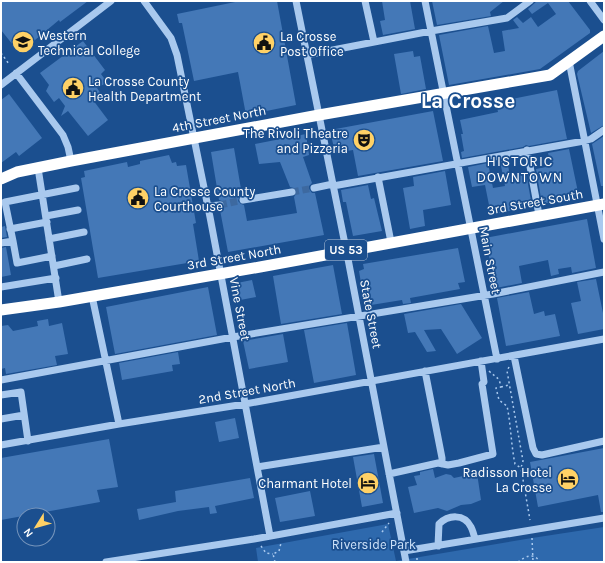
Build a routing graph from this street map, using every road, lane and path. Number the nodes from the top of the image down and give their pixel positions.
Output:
1 (111, 1) edge
2 (144, 1) edge
3 (296, 1) edge
4 (365, 1) edge
5 (426, 1) edge
6 (530, 1) edge
7 (590, 1) edge
8 (604, 20) edge
9 (432, 31) junction
10 (604, 36) edge
11 (374, 42) junction
12 (1, 53) edge
13 (307, 55) junction
14 (569, 61) junction
15 (9, 64) dead end
16 (16, 73) junction
17 (1, 85) edge
18 (444, 93) junction
19 (319, 115) junction
20 (604, 130) edge
21 (194, 138) junction
22 (584, 140) junction
23 (527, 150) junction
24 (71, 161) junction
25 (458, 163) junction
26 (38, 168) junction
27 (378, 177) junction
28 (1, 179) edge
29 (333, 185) junction
30 (76, 188) dead end
31 (314, 188) tunnel mouth
32 (292, 192) tunnel mouth
33 (42, 194) junction
34 (243, 200) tunnel mouth
35 (601, 204) edge
36 (220, 205) tunnel mouth
37 (208, 206) junction
38 (78, 210) dead end
39 (539, 215) junction
40 (46, 219) junction
41 (471, 227) junction
42 (10, 229) junction
43 (84, 232) dead end
44 (49, 239) junction
45 (604, 239) edge
46 (13, 241) junction
47 (391, 242) junction
48 (1, 243) edge
49 (346, 250) junction
50 (52, 256) junction
51 (87, 259) dead end
52 (54, 266) junction
53 (604, 272) edge
54 (221, 273) junction
55 (56, 278) junction
56 (1, 287) edge
57 (484, 295) junction
58 (92, 296) junction
59 (59, 302) junction
60 (1, 310) edge
61 (359, 316) junction
62 (233, 337) junction
63 (603, 339) edge
64 (604, 347) edge
65 (514, 356) junction
66 (497, 359) junction
67 (106, 362) junction
68 (481, 362) junction
69 (509, 367) dead end
70 (489, 370) dead end
71 (425, 371) junction
72 (1, 380) edge
73 (371, 381) junction
74 (509, 385) junction
75 (501, 387) junction
76 (1, 395) edge
77 (245, 404) junction
78 (24, 415) junction
79 (1, 419) edge
80 (516, 421) junction
81 (510, 422) junction
82 (119, 424) junction
83 (28, 441) junction
84 (604, 441) edge
85 (1, 445) edge
86 (384, 447) junction
87 (442, 464) junction
88 (257, 467) junction
89 (521, 468) junction
90 (389, 474) junction
91 (396, 513) junction
92 (604, 518) edge
93 (530, 520) dead end
94 (389, 523) dead end
95 (382, 532) dead end
96 (270, 536) junction
97 (532, 538) dead end
98 (475, 539) junction
99 (281, 542) dead end
100 (262, 546) dead end
101 (438, 546) junction
102 (404, 551) junction
103 (273, 554) junction
104 (533, 556) junction
105 (417, 558) dead end
106 (139, 559) edge
107 (106, 562) edge
108 (275, 562) edge
109 (406, 562) edge
110 (417, 562) edge
111 (518, 562) edge
112 (533, 562) edge
113 (540, 562) edge

1 - 16 street
2 - 21 street, Vine Street
3 - 13 street, State Street
4 - 11 street
5 - 9 street, Main Street
6 - 9 street
7 - 8 street
9 - 11 street
9 - 18 street, Main Street
10 - 14 highway, 4th Street North
11 - 13 street
12 - 15 path
13 - 19 street, State Street
14 - 18 highway, 4th Street North
14 - 22 street
16 - 17 street
16 - 24 street
18 - 19 highway, 4th Street North
18 - 25 street, Main Street
19 - 21 highway, 4th Street North
19 - 29 street, State Street
20 - 22 street
21 - 24 highway, 4th Street North
21 - 37 street, Vine Street
22 - 23 street
22 - 35 street
23 - 25 street
23 - 39 street
24 - 26 highway, 4th Street North
25 - 27 street
25 - 41 street, Main Street
26 - 28 highway, 4th Street North
26 - 33 street
27 - 29 street
27 - 47 street
29 - 31 street
29 - 49 street, State Street
30 - 33 street
32 - 34 street
33 - 40 street
33 - 42 street
35 - 39 highway, 3rd Street South / US 53
35 - 45 street
36 - 37 street
37 - 54 street, Vine Street
38 - 40 street
39 - 41 highway, 3rd Street South / US 53
40 - 42 street
40 - 44 street
41 - 47 highway, 3rd Street North / US 53
41 - 57 street, Main Street
42 - 46 street
43 - 44 street
44 - 50 street
46 - 48 street
46 - 50 street
47 - 49 highway, 3rd Street North / US 53
49 - 54 highway, 3rd Street North / US 53
49 - 61 street, State Street
50 - 52 street
51 - 52 street
52 - 55 street
53 - 57 street
54 - 58 highway, 3rd Street North / US 53
54 - 62 street, Vine Street
55 - 56 street
55 - 59 street
57 - 61 street
57 - 66 street, Main Street
58 - 59 highway, 3rd Street North / US 53
58 - 67 street
59 - 60 highway, 3rd Street North / US 53
61 - 62 street
61 - 73 street, State Street
62 - 67 street
62 - 77 street, Vine Street
63 - 64 street
63 - 65 street, 2nd Street North
65 - 66 street, 2nd Street North
65 - 84 street
66 - 68 street, 2nd Street North
67 - 72 street
67 - 82 street
68 - 71 street, 2nd Street North
68 - 87 street
69 - 74 path
70 - 75 path
71 - 73 street, 2nd Street North
71 - 87 street
73 - 77 street, 2nd Street North
73 - 86 street, State Street
74 - 75 path
74 - 80 path
75 - 81 path
76 - 78 street
77 - 82 street, 2nd Street North
77 - 88 street, Vine Street
78 - 79 street
78 - 83 street
80 - 81 path
80 - 89 path
81 - 89 path
82 - 83 street, 2nd Street North
83 - 85 street, 2nd Street North
86 - 88 street
86 - 90 street, State Street
87 - 90 street
88 - 96 street, Vine Street
89 - 93 path
90 - 91 street, State Street
91 - 96 street
91 - 102 street, State Street
92 - 98 street
94 - 95 path
96 - 106 street
97 - 104 path
98 - 101 street
98 - 101 street
99 - 103 path
100 - 103 path
101 - 102 street
102 - 109 street, State Street
103 - 108 path
104 - 111 path
104 - 112 path
104 - 113 path
105 - 110 path
106 - 107 street

